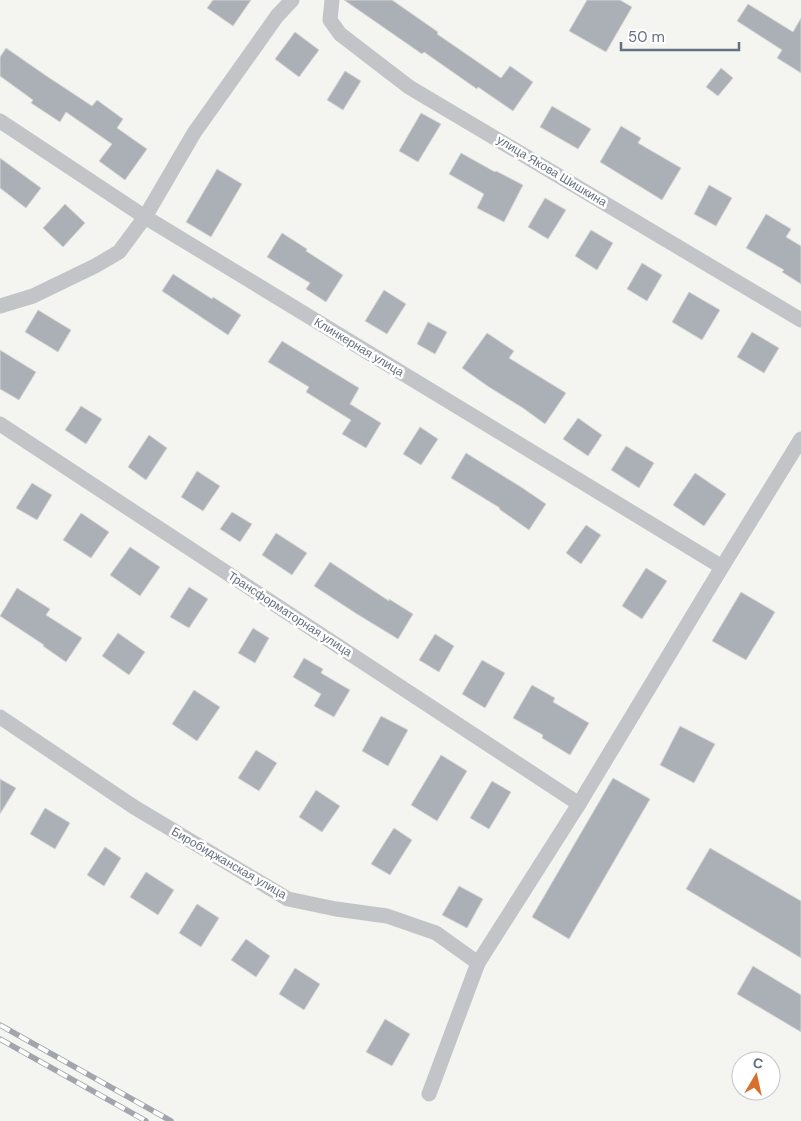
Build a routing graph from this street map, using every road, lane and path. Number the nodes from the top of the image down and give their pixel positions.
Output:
1 (292, 0) edge
2 (332, 0) edge
3 (0, 121) edge
4 (145, 217) junction
5 (0, 306) edge
6 (801, 320) edge
7 (0, 424) edge
8 (801, 439) edge
9 (722, 567) junction
10 (0, 717) edge
11 (579, 804) junction
12 (478, 963) junction
13 (429, 1094) dead end

1 - 4 street
2 - 6 street, улица Якова Шишкина
3 - 4 street, Клинкерная улица
4 - 5 street
4 - 9 street, Клинкерная улица
7 - 11 street, Трансформаторная улица
8 - 9 street
9 - 11 street
10 - 12 street, Биробиджанская улица
11 - 12 street
12 - 13 street

